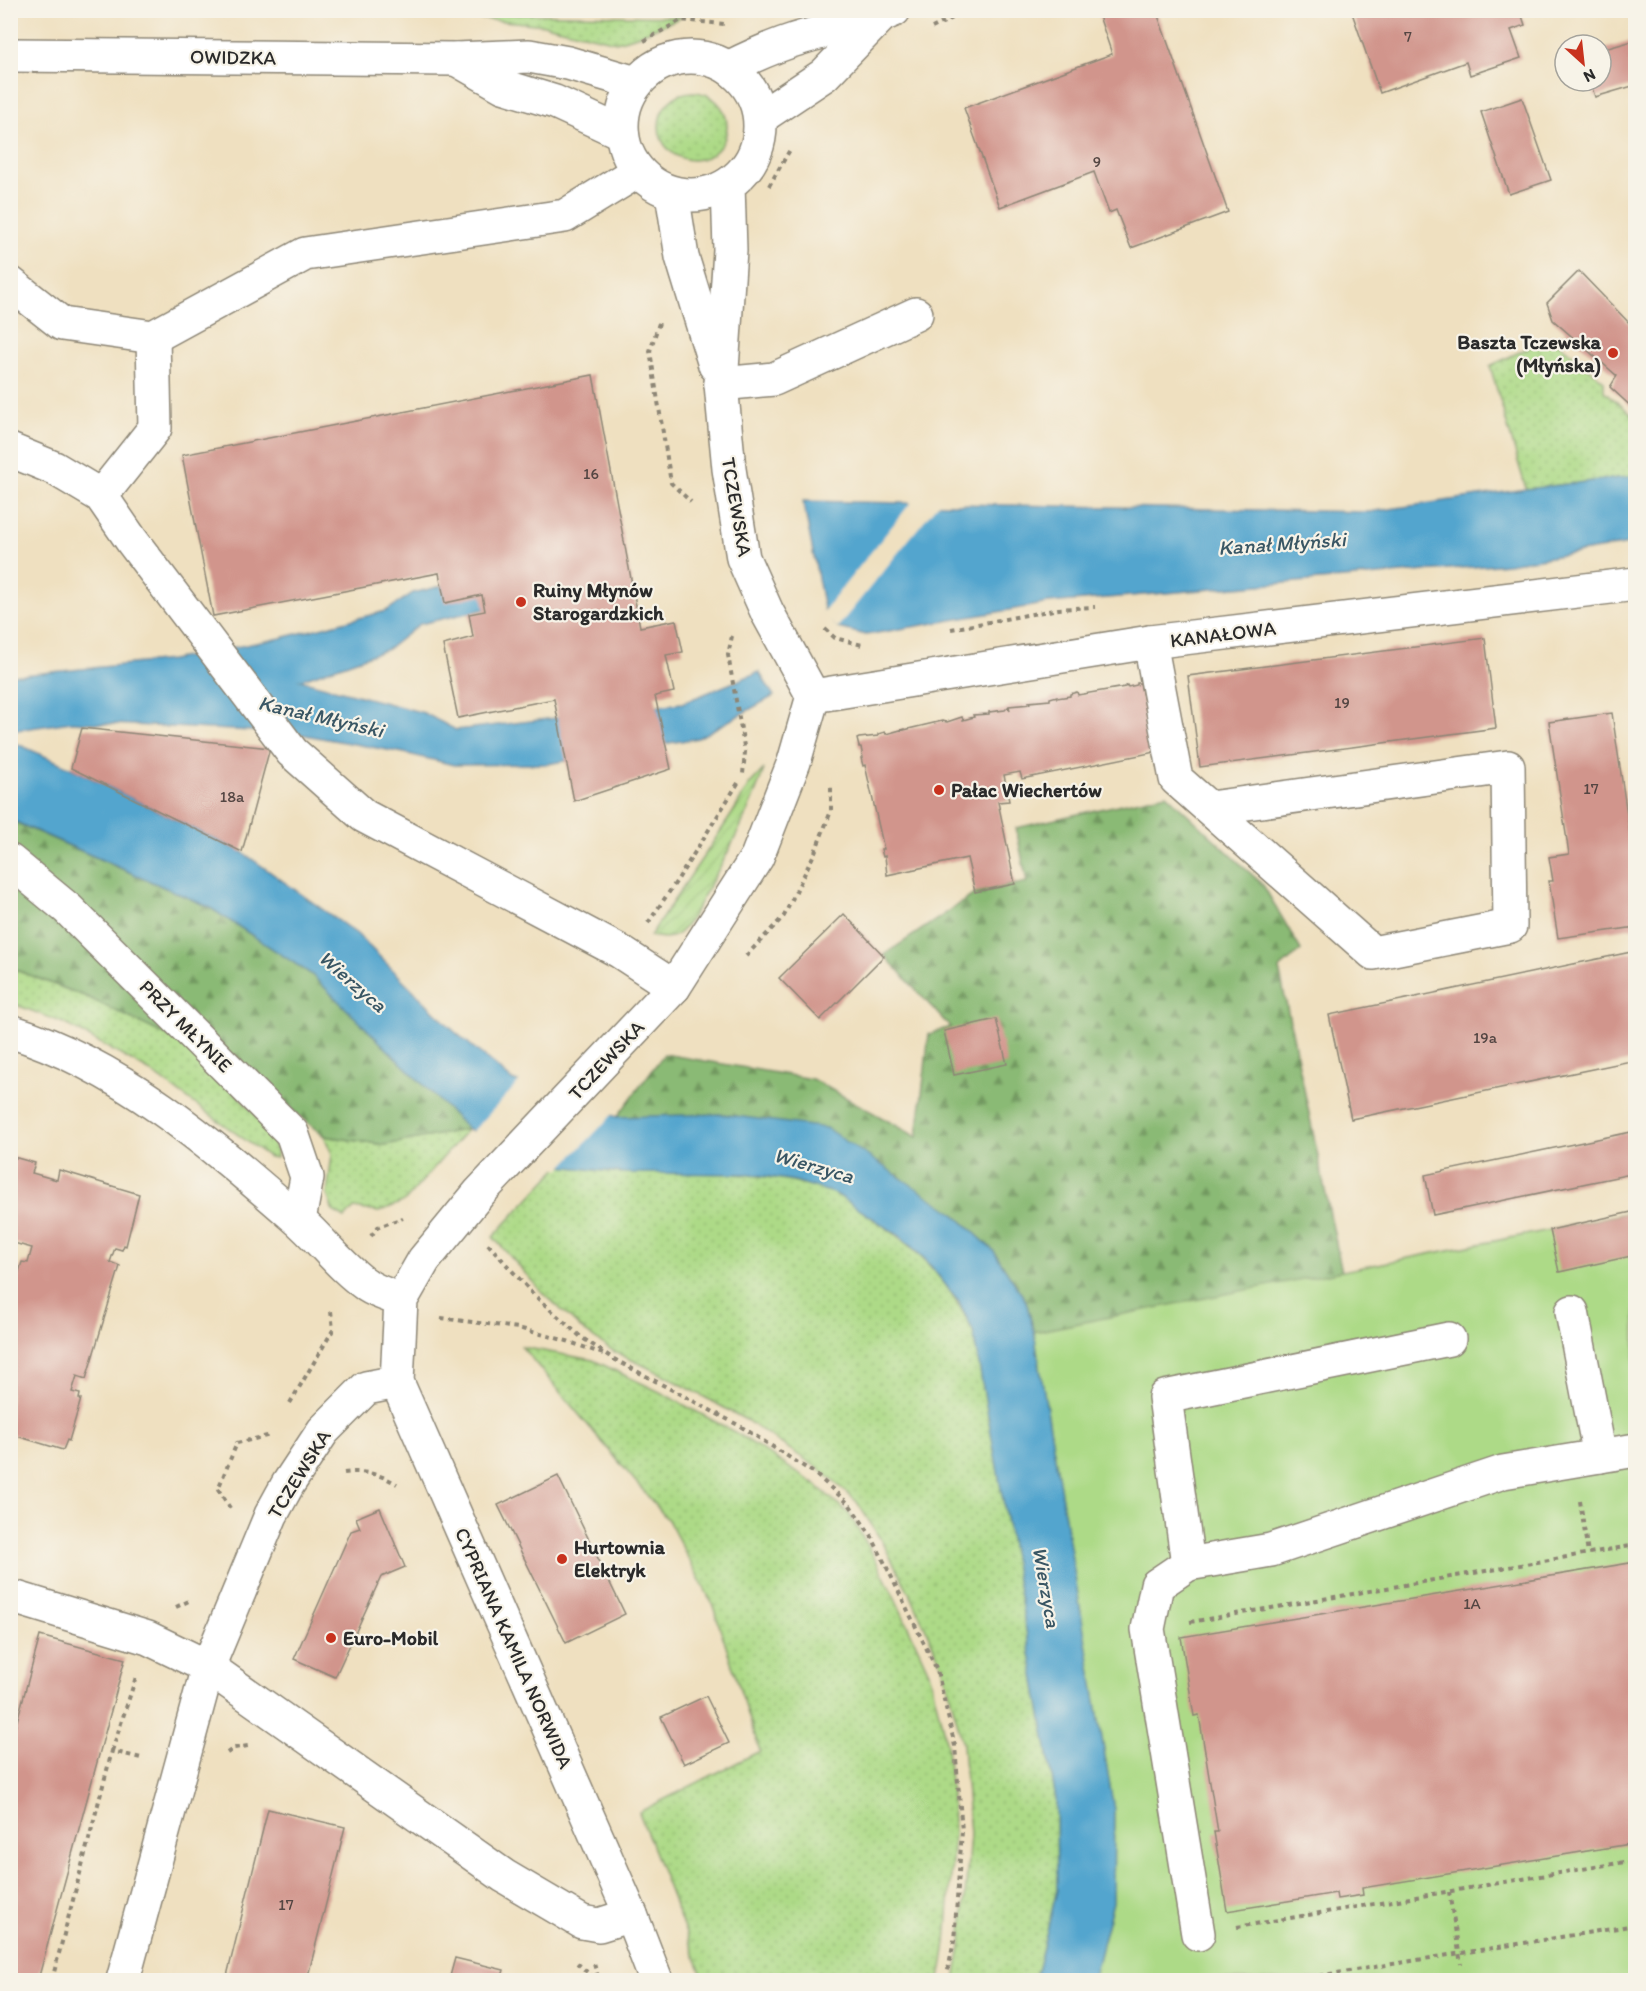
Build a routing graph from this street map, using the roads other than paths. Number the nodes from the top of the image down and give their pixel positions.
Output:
1 (887, 14) edge
2 (10, 55) edge
3 (456, 59) junction
4 (730, 67) junction
5 (636, 83) junction
6 (761, 117) junction
7 (622, 133) junction
8 (638, 171) junction
9 (728, 185) junction
10 (672, 193) junction
11 (10, 283) edge
12 (916, 314) dead end
13 (153, 337) junction
14 (721, 384) junction
15 (10, 450) edge
16 (101, 496) junction
17 (1635, 584) edge
18 (1150, 642) junction
19 (813, 696) junction
20 (1210, 808) junction
21 (10, 861) edge
22 (674, 987) junction
23 (10, 1031) edge
24 (299, 1220) junction
25 (401, 1300) junction
26 (1572, 1312) dead end
27 (1449, 1339) dead end
28 (397, 1382) junction
29 (1635, 1450) edge
30 (1587, 1458) junction
31 (1188, 1564) junction
32 (10, 1596) edge
33 (208, 1667) junction
34 (632, 1915) junction
35 (1198, 1934) road end
36 (123, 1980) edge
37 (656, 1980) edge

1 - 4 street
1 - 6 street
2 - 3 street, OWIDZKA
3 - 5 street, OWIDZKA
3 - 7 street, OWIDZKA
4 - 5 street
4 - 6 street
5 - 7 street
6 - 9 street
7 - 8 street
8 - 10 street
8 - 13 street
9 - 10 street
9 - 14 street, TCZEWSKA
10 - 14 street, TCZEWSKA
11 - 13 street
12 - 14 street
13 - 16 street
14 - 19 street, TCZEWSKA
15 - 16 street
16 - 22 street
17 - 18 street, KANAŁOWA
18 - 19 street, KANAŁOWA
18 - 20 street
19 - 22 street, TCZEWSKA
20 - 20 street
21 - 24 street, PRZY MŁYNIE
22 - 25 street, TCZEWSKA
23 - 24 street
24 - 25 street
25 - 28 street, TCZEWSKA
26 - 30 street
27 - 31 street
28 - 33 street, TCZEWSKA
28 - 34 street, CYPRIANA KAMILA NORWIDA
29 - 30 street
30 - 31 street
31 - 35 street
32 - 33 street
33 - 34 street
33 - 36 street, TCZEWSKA
34 - 37 street, CYPRIANA KAMILA NORWIDA

